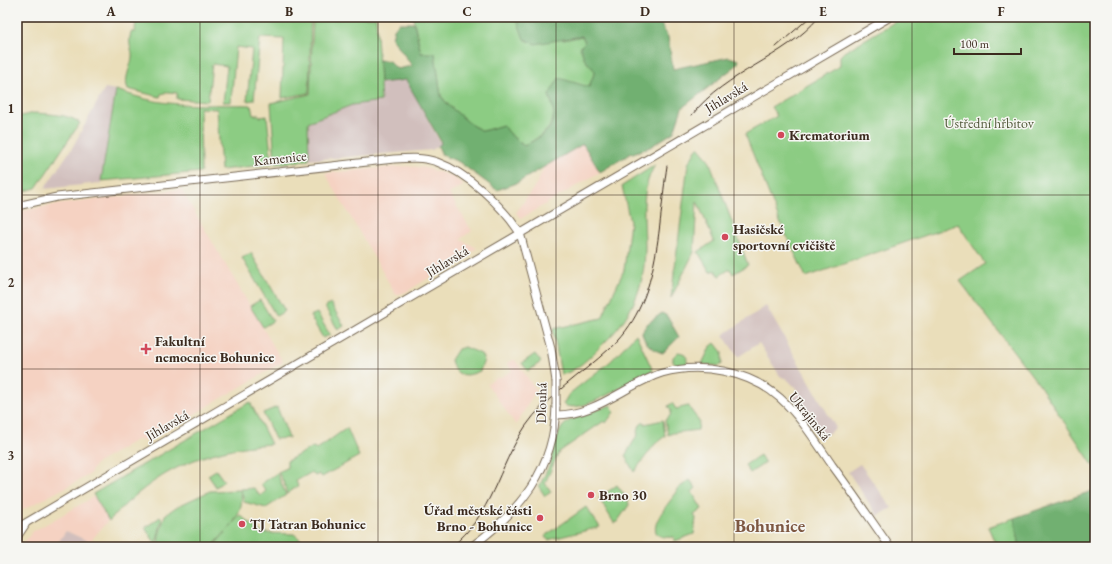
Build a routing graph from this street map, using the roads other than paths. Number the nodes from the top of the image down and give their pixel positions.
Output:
1 (890, 17) edge
2 (17, 206) edge
3 (520, 233) junction
4 (556, 415) junction
5 (27, 522) junction
6 (17, 528) edge
7 (17, 537) edge
8 (471, 547) edge
9 (890, 547) edge

1 - 3 street, Jihlavská
2 - 3 street, Kamenice
3 - 4 street, Dlouhá, bridge
3 - 5 street, Jihlavská
4 - 8 street, Dlouhá
4 - 9 street, Ukrajinská
5 - 6 street, Jihlavská
5 - 7 street

